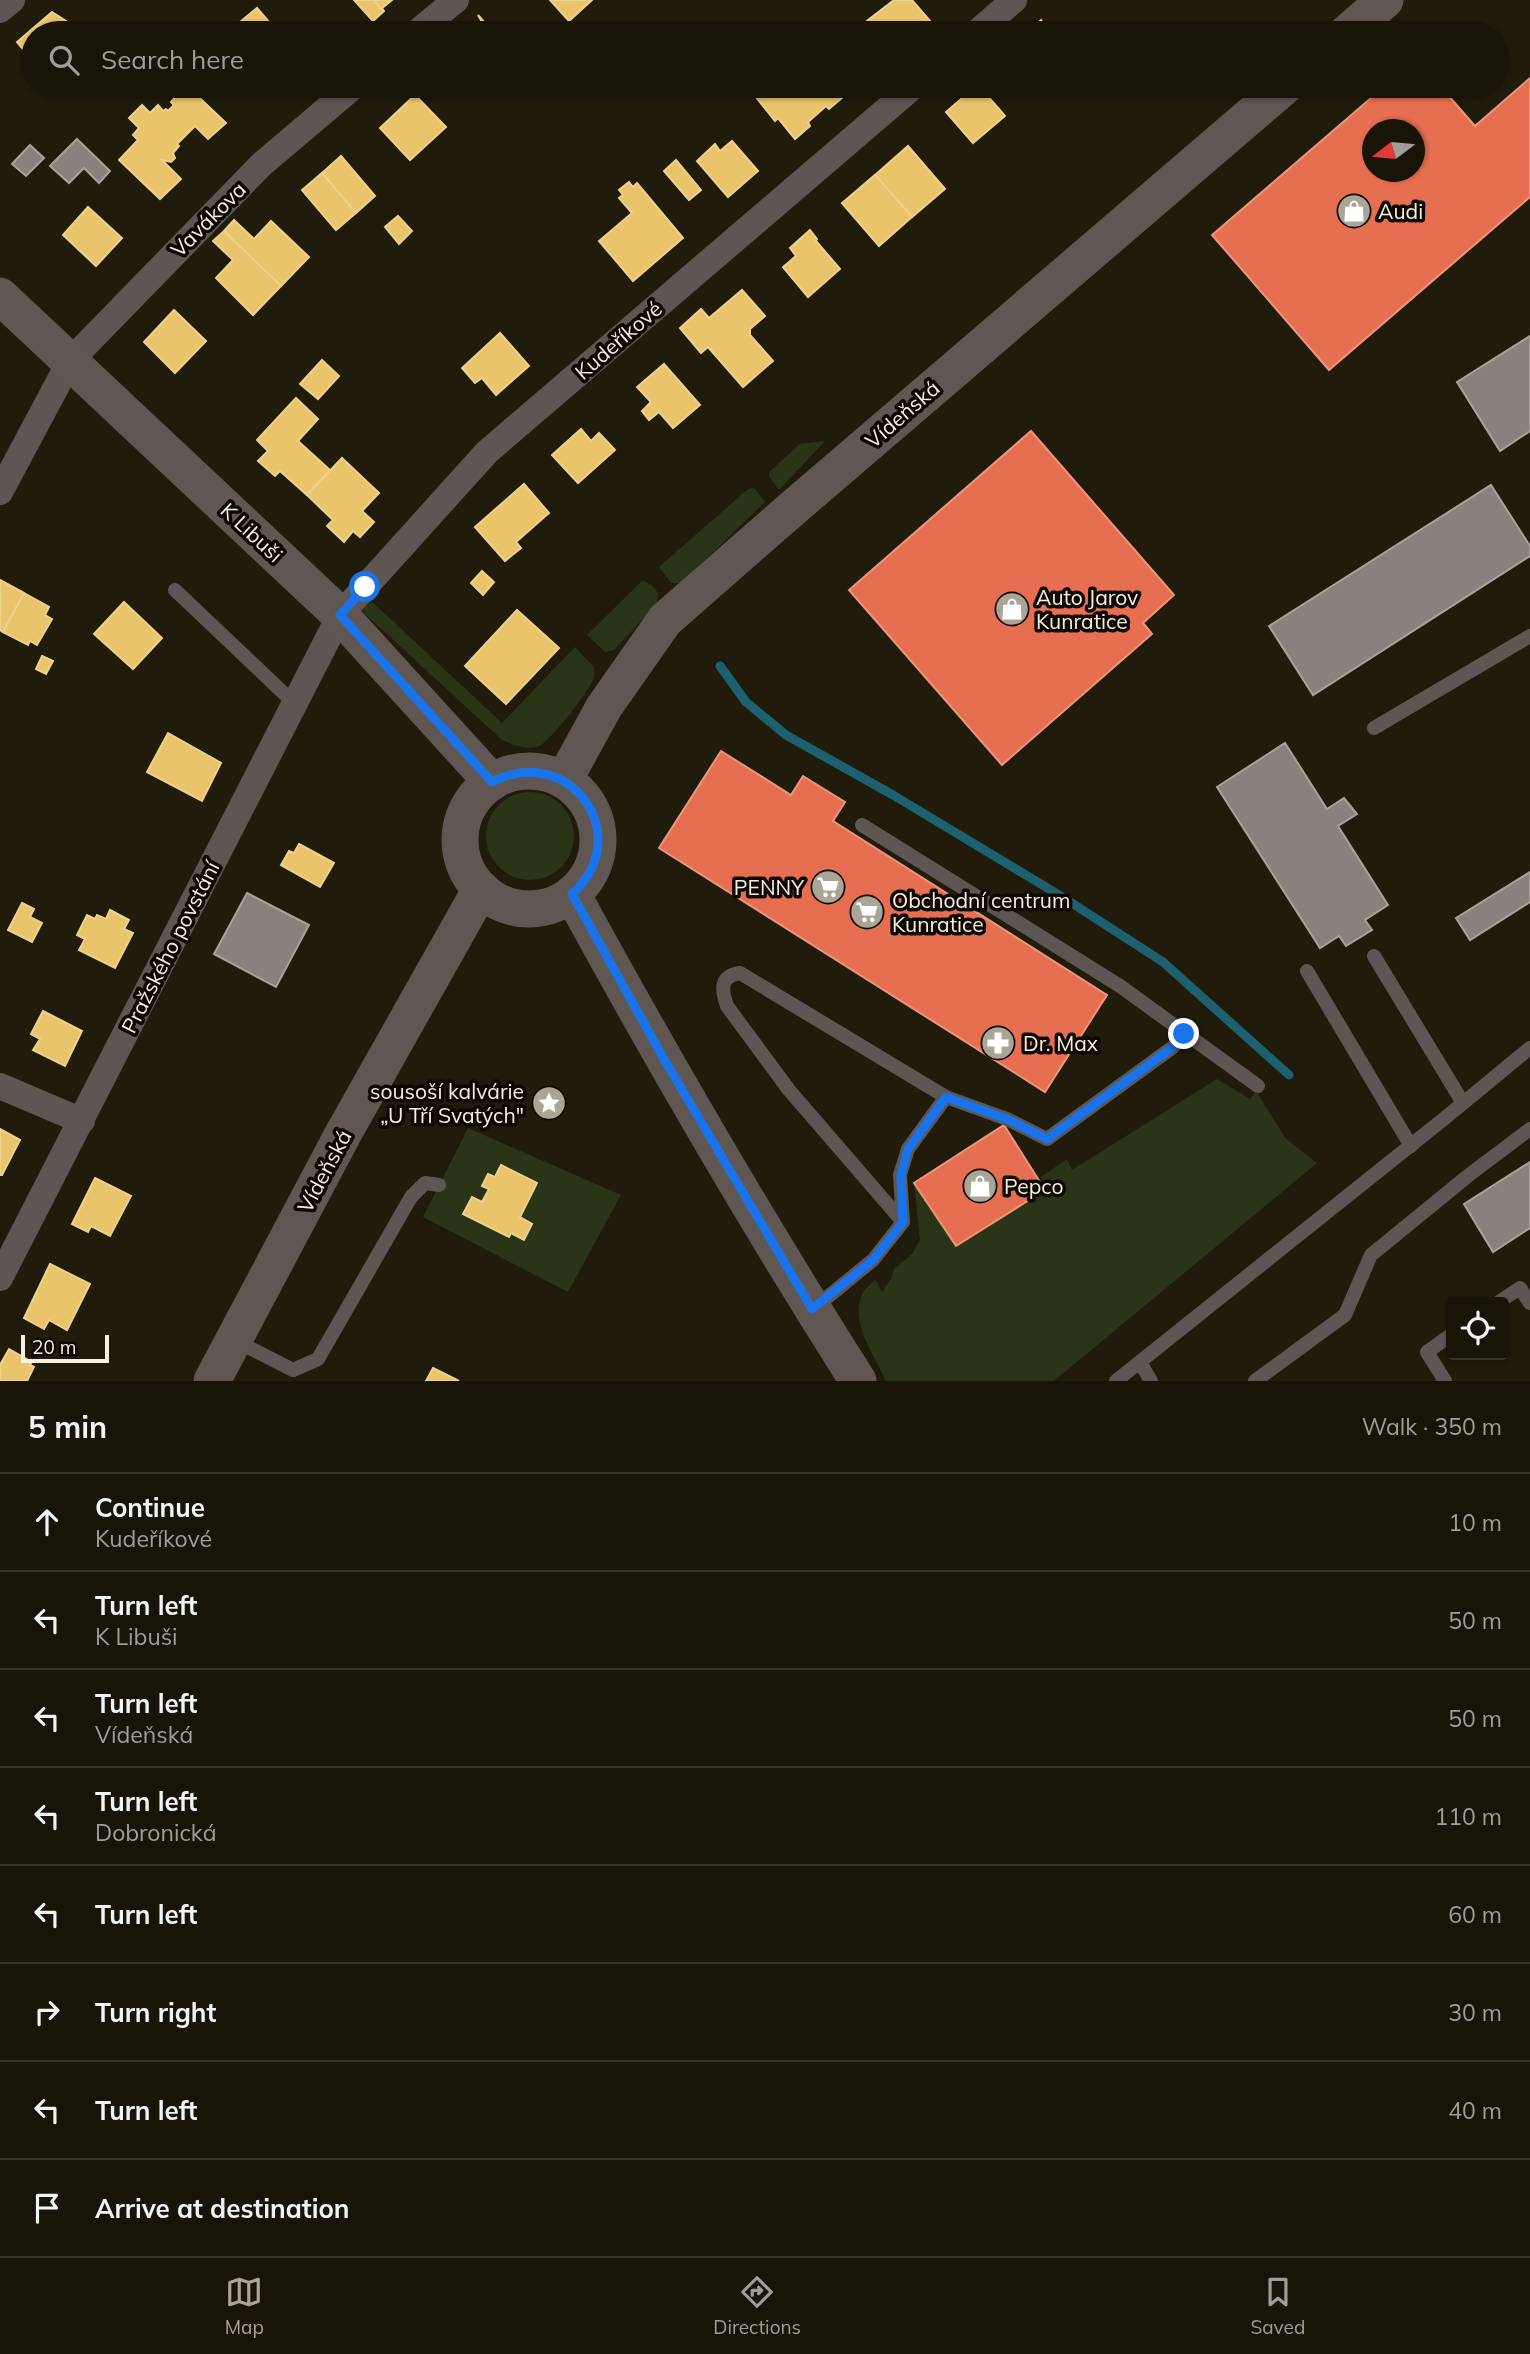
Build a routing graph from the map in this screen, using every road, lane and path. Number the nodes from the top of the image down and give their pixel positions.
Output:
1 (12, 0) edge
2 (456, 0) edge
3 (1014, 0) edge
4 (1385, 0) edge
5 (0, 10) edge
6 (431, 21) edge
7 (990, 21) edge
8 (1361, 21) edge
9 (340, 98) edge
10 (900, 98) edge
11 (1271, 98) edge
12 (0, 296) edge
13 (70, 361) junction
14 (0, 492) edge
15 (175, 590) dead end
16 (340, 615) junction
17 (1530, 636) edge
18 (294, 703) junction
19 (1374, 728) dead end
20 (564, 780) junction
21 (492, 782) junction
22 (862, 825) dead end
23 (481, 889) junction
24 (572, 894) junction
25 (1374, 956) dead end
26 (1307, 971) dead end
27 (1184, 1034) junction
28 (1530, 1048) edge
29 (0, 1086) edge
30 (1258, 1086) dead end
31 (946, 1097) junction
32 (1463, 1103) junction
33 (82, 1121) junction
34 (1530, 1129) edge
35 (1411, 1146) junction
36 (439, 1185) dead end
37 (903, 1222) junction
38 (0, 1278) edge
39 (1506, 1297) edge
40 (1530, 1303) edge
41 (812, 1309) junction
42 (1446, 1339) edge
43 (233, 1340) junction
44 (1140, 1362) junction
45 (212, 1381) edge
46 (858, 1381) edge
47 (1116, 1381) edge
48 (1151, 1381) edge
49 (1255, 1381) edge
50 (1446, 1381) edge

1 - 5 street
2 - 6 street
3 - 7 street
4 - 8 main road
9 - 13 street, Vavákova
10 - 16 street, Kudeříkové
11 - 20 main road, Vídeňská
12 - 13 main road, K Libuši
13 - 14 street, Vavákova
13 - 16 main road, K Libuši
15 - 18 lane
16 - 18 street, Pražského povstání
16 - 21 main road, K Libuši
17 - 19 lane
18 - 33 street, Pražského povstání
20 - 21 main road
20 - 24 main road
21 - 23 main road
22 - 27 lane
23 - 24 main road
23 - 43 main road, Vídeňská
24 - 41 main road
25 - 32 lane
26 - 35 lane
27 - 30 lane
27 - 31 lane
28 - 32 lane
29 - 33 street
31 - 37 lane
31 - 37 lane
32 - 35 lane
33 - 38 street, Pražského povstání
34 - 49 lane
35 - 44 lane
36 - 43 lane
37 - 41 lane
39 - 40 lane
41 - 46 main road
42 - 50 lane
43 - 45 main road, Vídeňská
44 - 47 lane
44 - 48 lane

